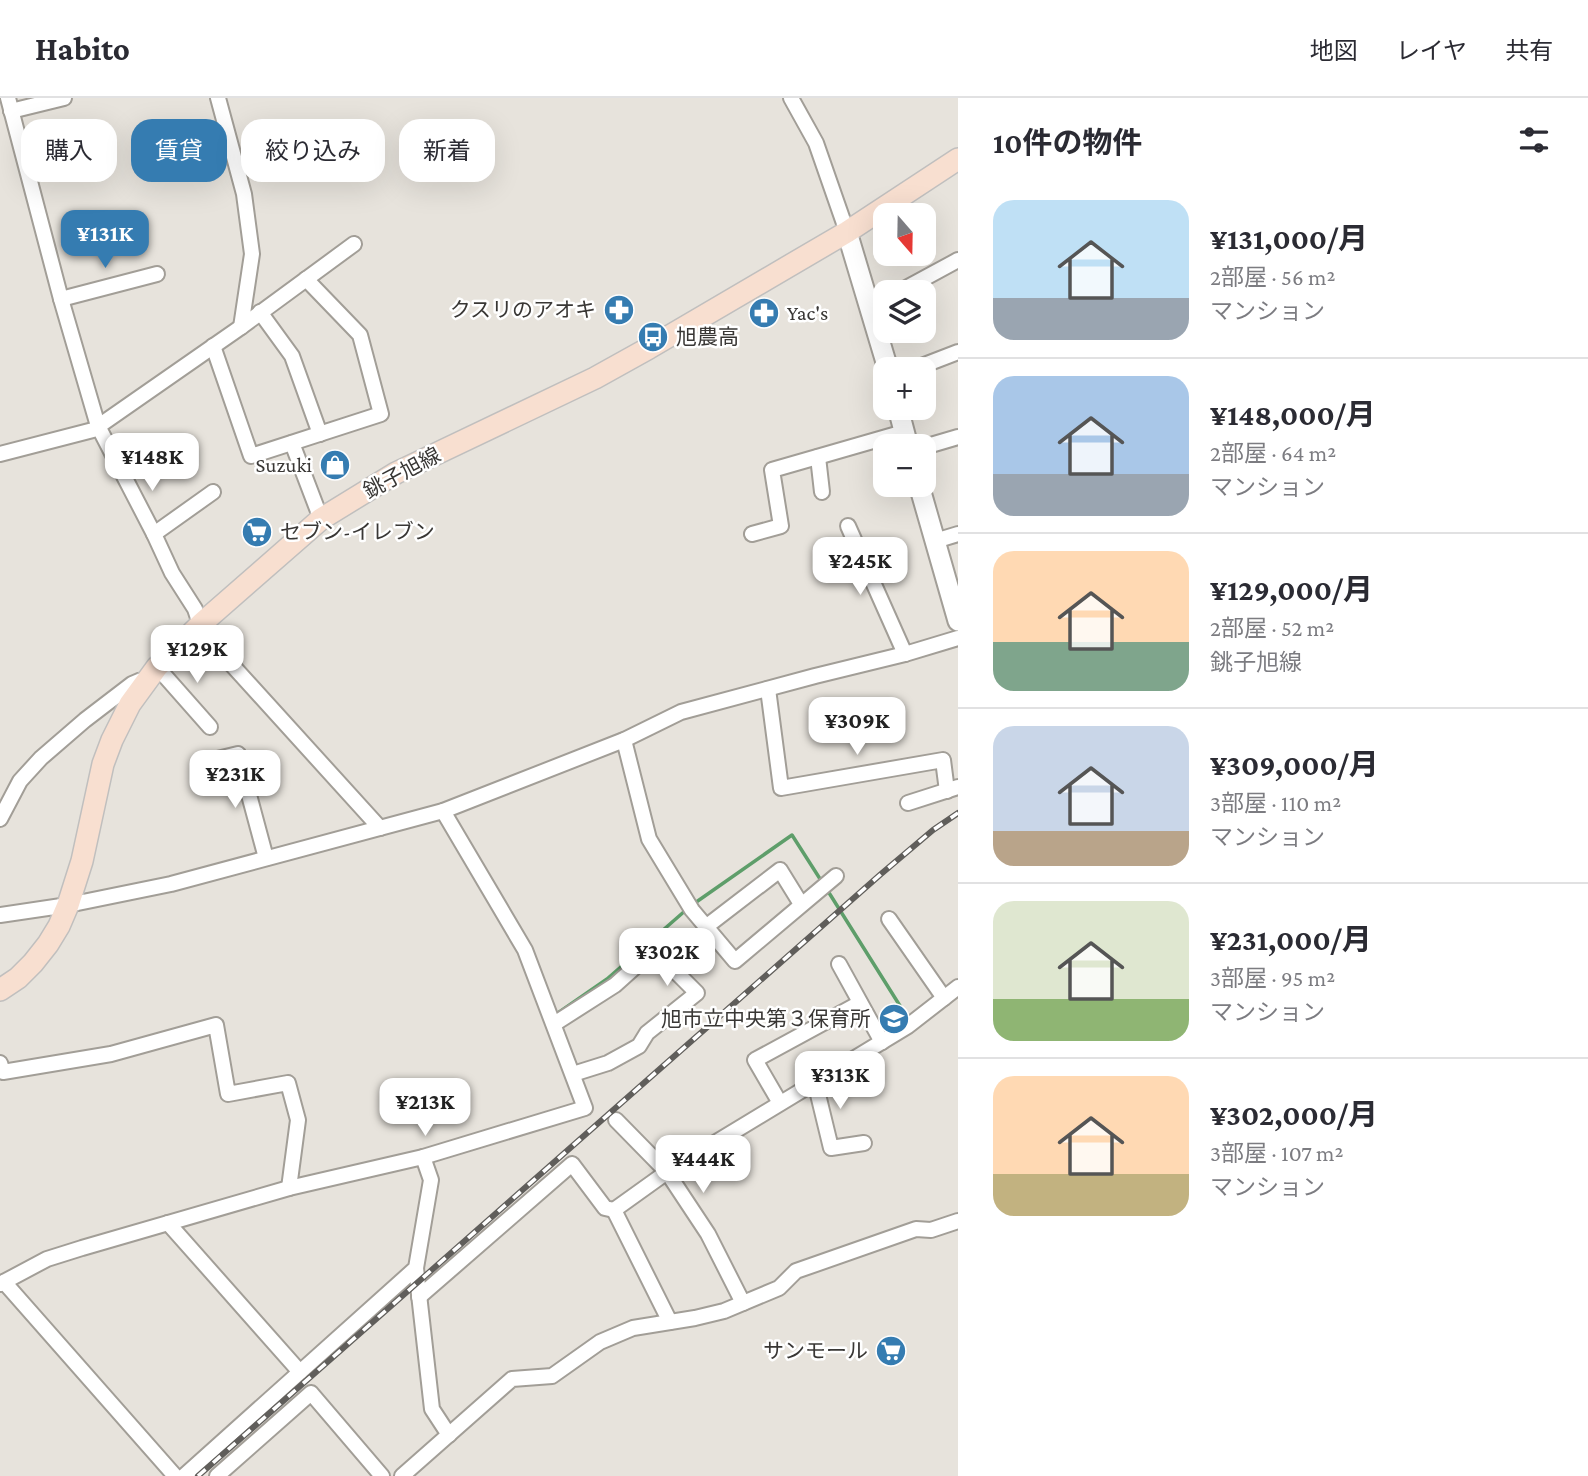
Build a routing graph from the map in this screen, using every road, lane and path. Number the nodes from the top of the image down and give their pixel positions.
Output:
1 (64, 98) edge
2 (218, 98) edge
3 (791, 98) edge
4 (10, 105) edge
5 (958, 159) edge
6 (847, 232) junction
7 (354, 244) dead end
8 (958, 260) edge
9 (158, 274) dead end
10 (306, 279) junction
11 (921, 280) edge
12 (873, 292) edge
13 (61, 299) junction
14 (260, 312) junction
15 (241, 327) junction
16 (213, 346) junction
17 (958, 352) edge
18 (936, 360) edge
19 (98, 426) junction
20 (320, 434) junction
21 (958, 437) edge
22 (292, 443) junction
23 (936, 443) edge
24 (873, 446) edge
25 (184, 448) dead end
26 (0, 454) edge
27 (818, 457) junction
28 (116, 460) junction
29 (213, 492) dead end
30 (822, 492) dead end
31 (922, 497) edge
32 (321, 519) junction
33 (848, 526) dead end
34 (154, 534) junction
35 (752, 534) dead end
36 (958, 534) edge
37 (935, 541) junction
38 (958, 621) edge
39 (201, 624) junction
40 (958, 638) edge
41 (905, 654) junction
42 (152, 673) junction
43 (768, 689) junction
44 (210, 727) dead end
45 (624, 740) junction
46 (205, 762) dead end
47 (952, 789) edge
48 (908, 803) dead end
49 (443, 811) junction
50 (0, 820) edge
51 (380, 828) junction
52 (266, 858) junction
53 (836, 876) dead end
54 (801, 904) junction
55 (68, 905) junction
56 (0, 915) edge
57 (889, 919) dead end
58 (707, 926) junction
59 (839, 964) dead end
60 (958, 987) edge
61 (0, 990) edge
62 (944, 998) junction
63 (860, 1003) junction
64 (554, 1024) junction
65 (882, 1042) junction
66 (0, 1063) edge
67 (573, 1074) junction
68 (815, 1082) junction
69 (780, 1103) junction
70 (616, 1121) dead end
71 (864, 1143) dead end
72 (423, 1157) junction
73 (667, 1172) junction
74 (289, 1188) junction
75 (614, 1210) junction
76 (958, 1221) edge
77 (168, 1223) junction
78 (416, 1268) junction
79 (2, 1283) edge
80 (419, 1297) junction
81 (743, 1303) junction
82 (670, 1322) junction
83 (300, 1373) junction
84 (449, 1435) junction
85 (175, 1476) edge
86 (184, 1476) edge
87 (217, 1476) edge
88 (382, 1476) edge
89 (402, 1476) edge

1 - 4 street
2 - 15 street
3 - 6 street
4 - 13 street
5 - 6 main road, 銚子旭線
6 - 12 street
6 - 32 main road, 銚子旭線
7 - 10 street
8 - 11 street
9 - 13 street
10 - 14 street
10 - 20 street
13 - 19 street
14 - 15 street
14 - 20 street
15 - 16 street
16 - 19 street
16 - 22 street
17 - 18 street
19 - 26 street
19 - 28 street
20 - 22 street
21 - 23 street
22 - 32 street
24 - 27 street
25 - 28 street
27 - 30 street
27 - 35 street
28 - 34 street
29 - 34 street
31 - 37 street
32 - 39 main road, 銚子旭線
33 - 41 street
34 - 39 street
36 - 37 street
37 - 38 street
39 - 42 main road, 銚子旭線
39 - 51 street
40 - 41 street
41 - 43 street
42 - 44 street
42 - 50 street
42 - 55 main road, 銚子旭線
43 - 45 street
43 - 47 street
45 - 49 street
45 - 58 street
46 - 52 street
47 - 48 street
49 - 51 street
49 - 64 street
51 - 52 street
52 - 55 street
53 - 54 street
54 - 58 street
54 - 58 street
55 - 56 street
55 - 61 main road, 銚子旭線
57 - 62 street
59 - 63 street
60 - 62 street
62 - 65 street
63 - 65 street
63 - 69 street
64 - 67 street
64 - 67 street
65 - 68 street
66 - 74 street
67 - 72 street
68 - 69 street
68 - 71 street
69 - 73 street
70 - 73 street
72 - 74 street
72 - 78 street
73 - 75 street
73 - 81 street
74 - 77 street
75 - 80 street
75 - 82 street
76 - 81 street
77 - 79 street
77 - 83 street
78 - 80 street
78 - 83 street
79 - 85 street
80 - 84 street
81 - 82 street
82 - 84 street
83 - 86 street
84 - 89 street
87 - 88 street

